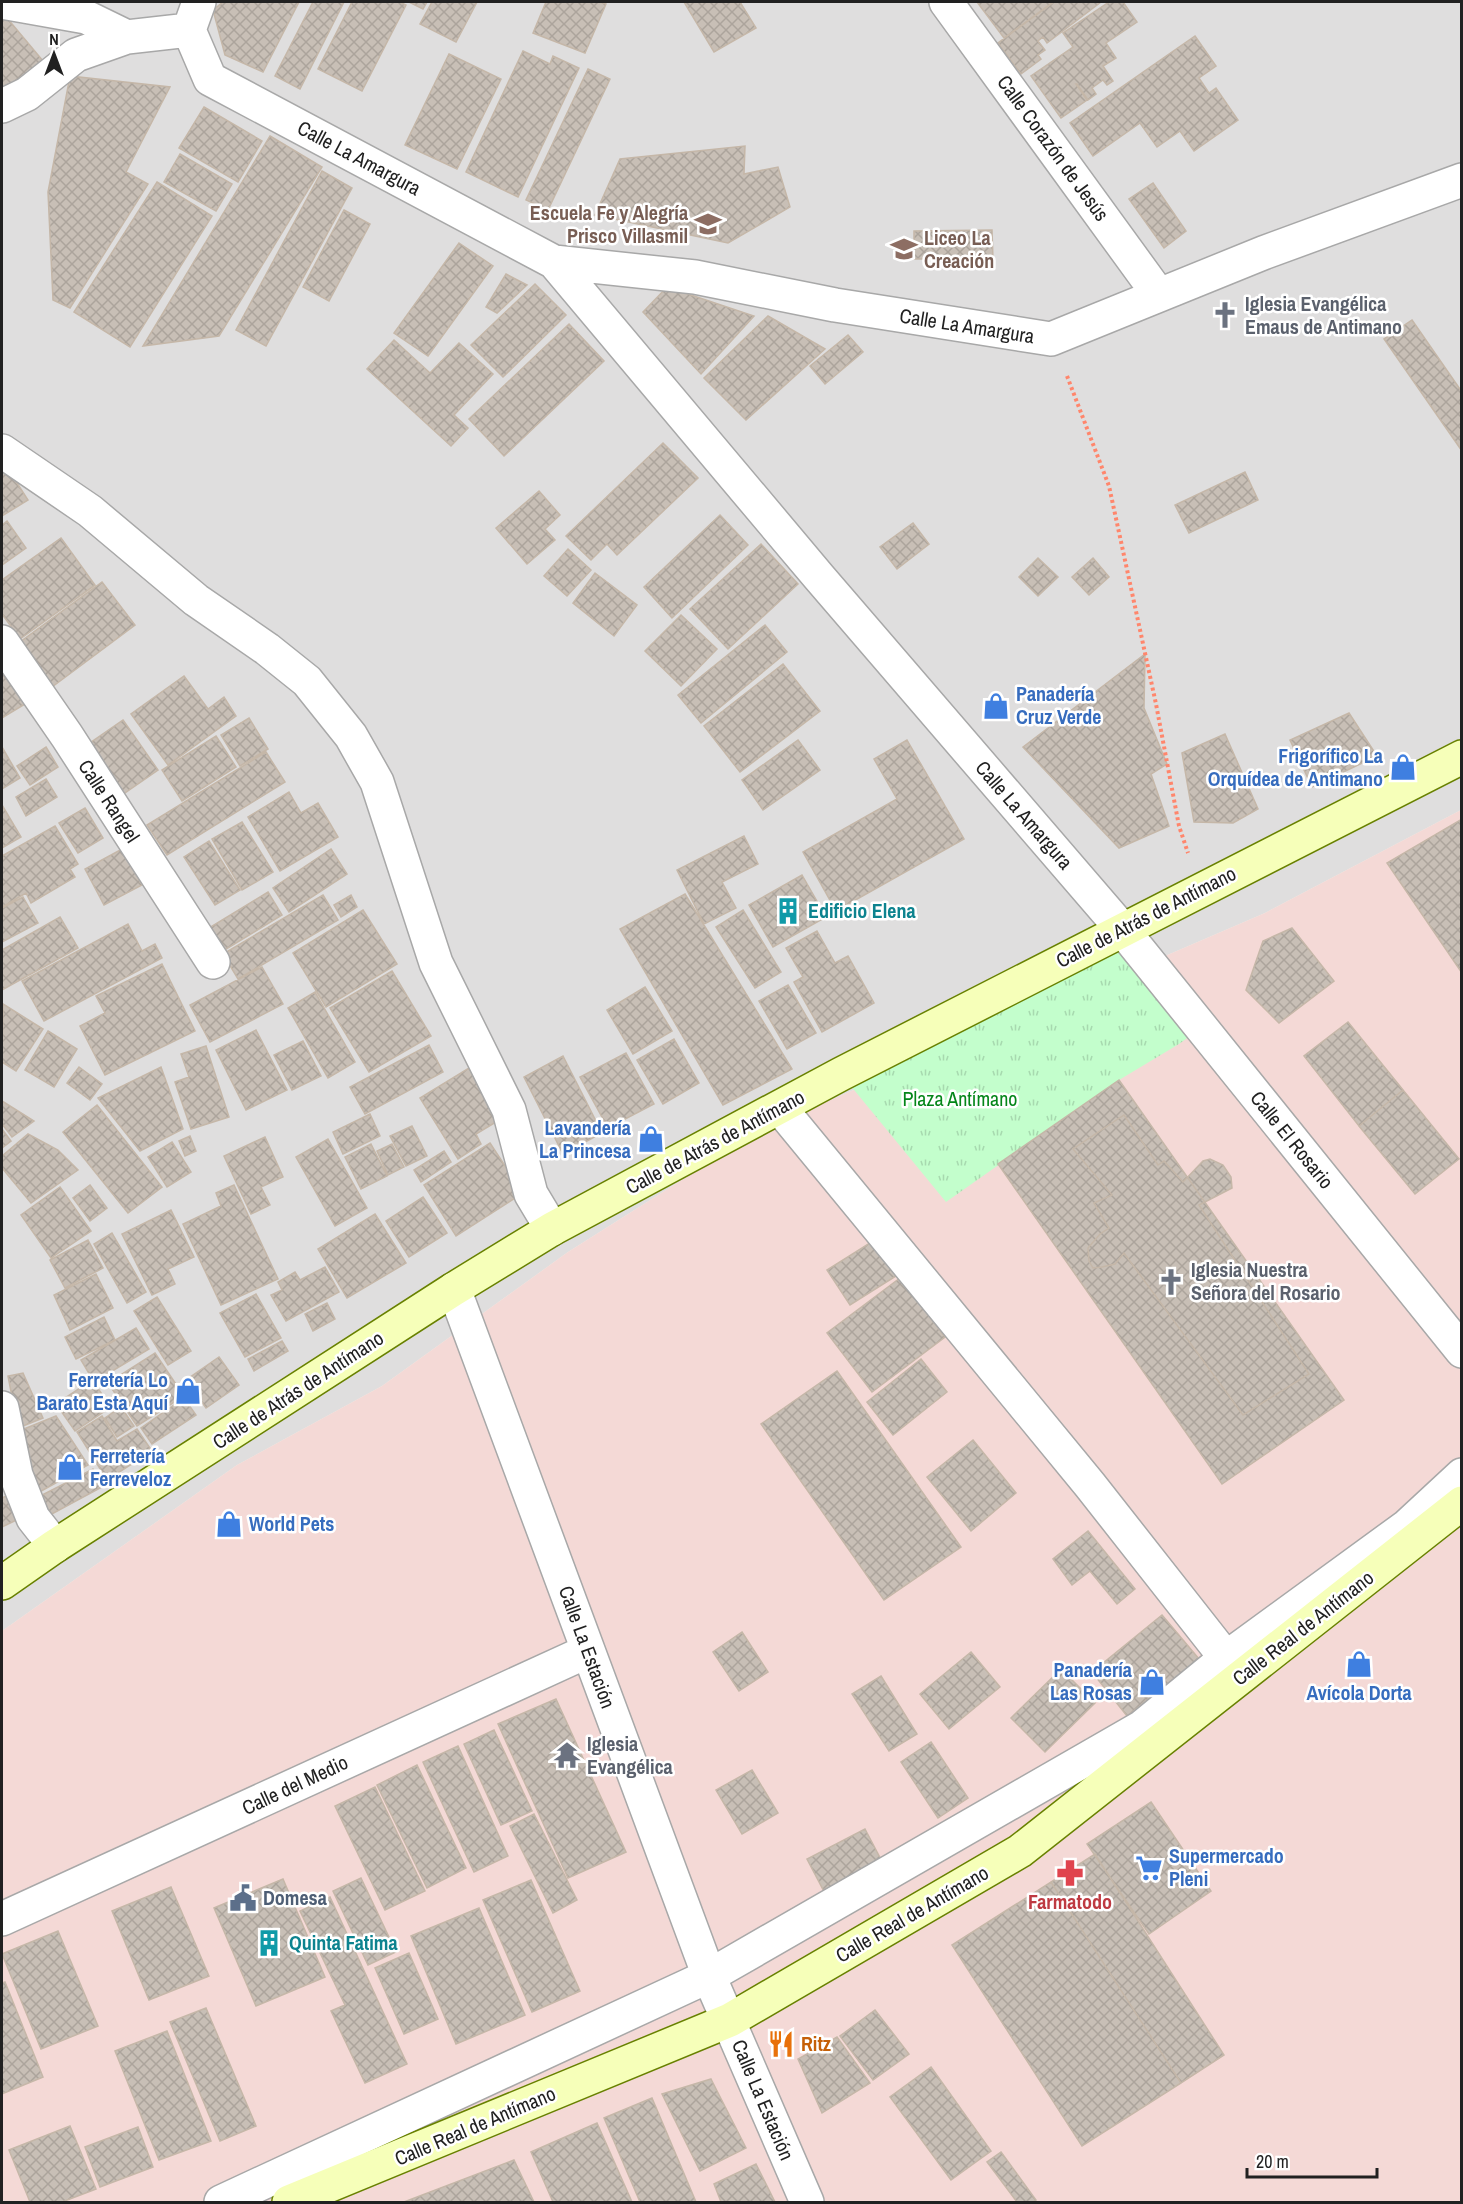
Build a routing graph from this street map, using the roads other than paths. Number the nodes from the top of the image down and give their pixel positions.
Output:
1 (2, 2) edge
2 (946, 2) edge
3 (194, 16) edge
4 (127, 37) junction
5 (2, 106) edge
6 (1461, 180) edge
7 (554, 262) junction
8 (1159, 294) junction
9 (2, 451) edge
10 (2, 642) edge
11 (1461, 757) edge
12 (1122, 929) junction
13 (213, 962) dead end
14 (780, 1108) junction
15 (552, 1229) junction
16 (454, 1289) junction
17 (1461, 1351) edge
18 (2, 1407) edge
19 (1461, 1475) edge
20 (1461, 1503) edge
21 (56, 1546) junction
22 (2, 1583) edge
23 (588, 1651) junction
24 (1226, 1658) junction
25 (2, 1919) edge
26 (709, 1976) junction
27 (730, 2020) junction
28 (221, 2202) edge
29 (289, 2202) edge
30 (807, 2202) edge

1 - 4 street
2 - 8 street, Calle Corazón de Jesús
3 - 4 street
3 - 7 street, Calle La Amargura
4 - 5 street
6 - 8 street, Calle La Amargura
7 - 8 street, Calle La Amargura
7 - 12 street, Calle La Amargura
9 - 15 street
10 - 13 street, Calle Rangel
11 - 12 street, Calle de Atrás de Antímano
12 - 14 street, Calle de Atrás de Antímano
12 - 17 street, Calle El Rosario
14 - 15 street, Calle de Atrás de Antímano
14 - 24 street
15 - 16 street, Calle de Atrás de Antímano
16 - 21 street, Calle de Atrás de Antímano
16 - 23 street, Calle La Estación
18 - 21 street
19 - 24 street
20 - 27 street, Calle Real de Antímano
21 - 22 street, Calle de Atrás de Antímano
23 - 25 street, Calle del Medio
23 - 26 street, Calle La Estación
24 - 26 street
26 - 27 street, Calle La Estación
26 - 28 street
27 - 29 street, Calle Real de Antímano
27 - 30 street, Calle La Estación

